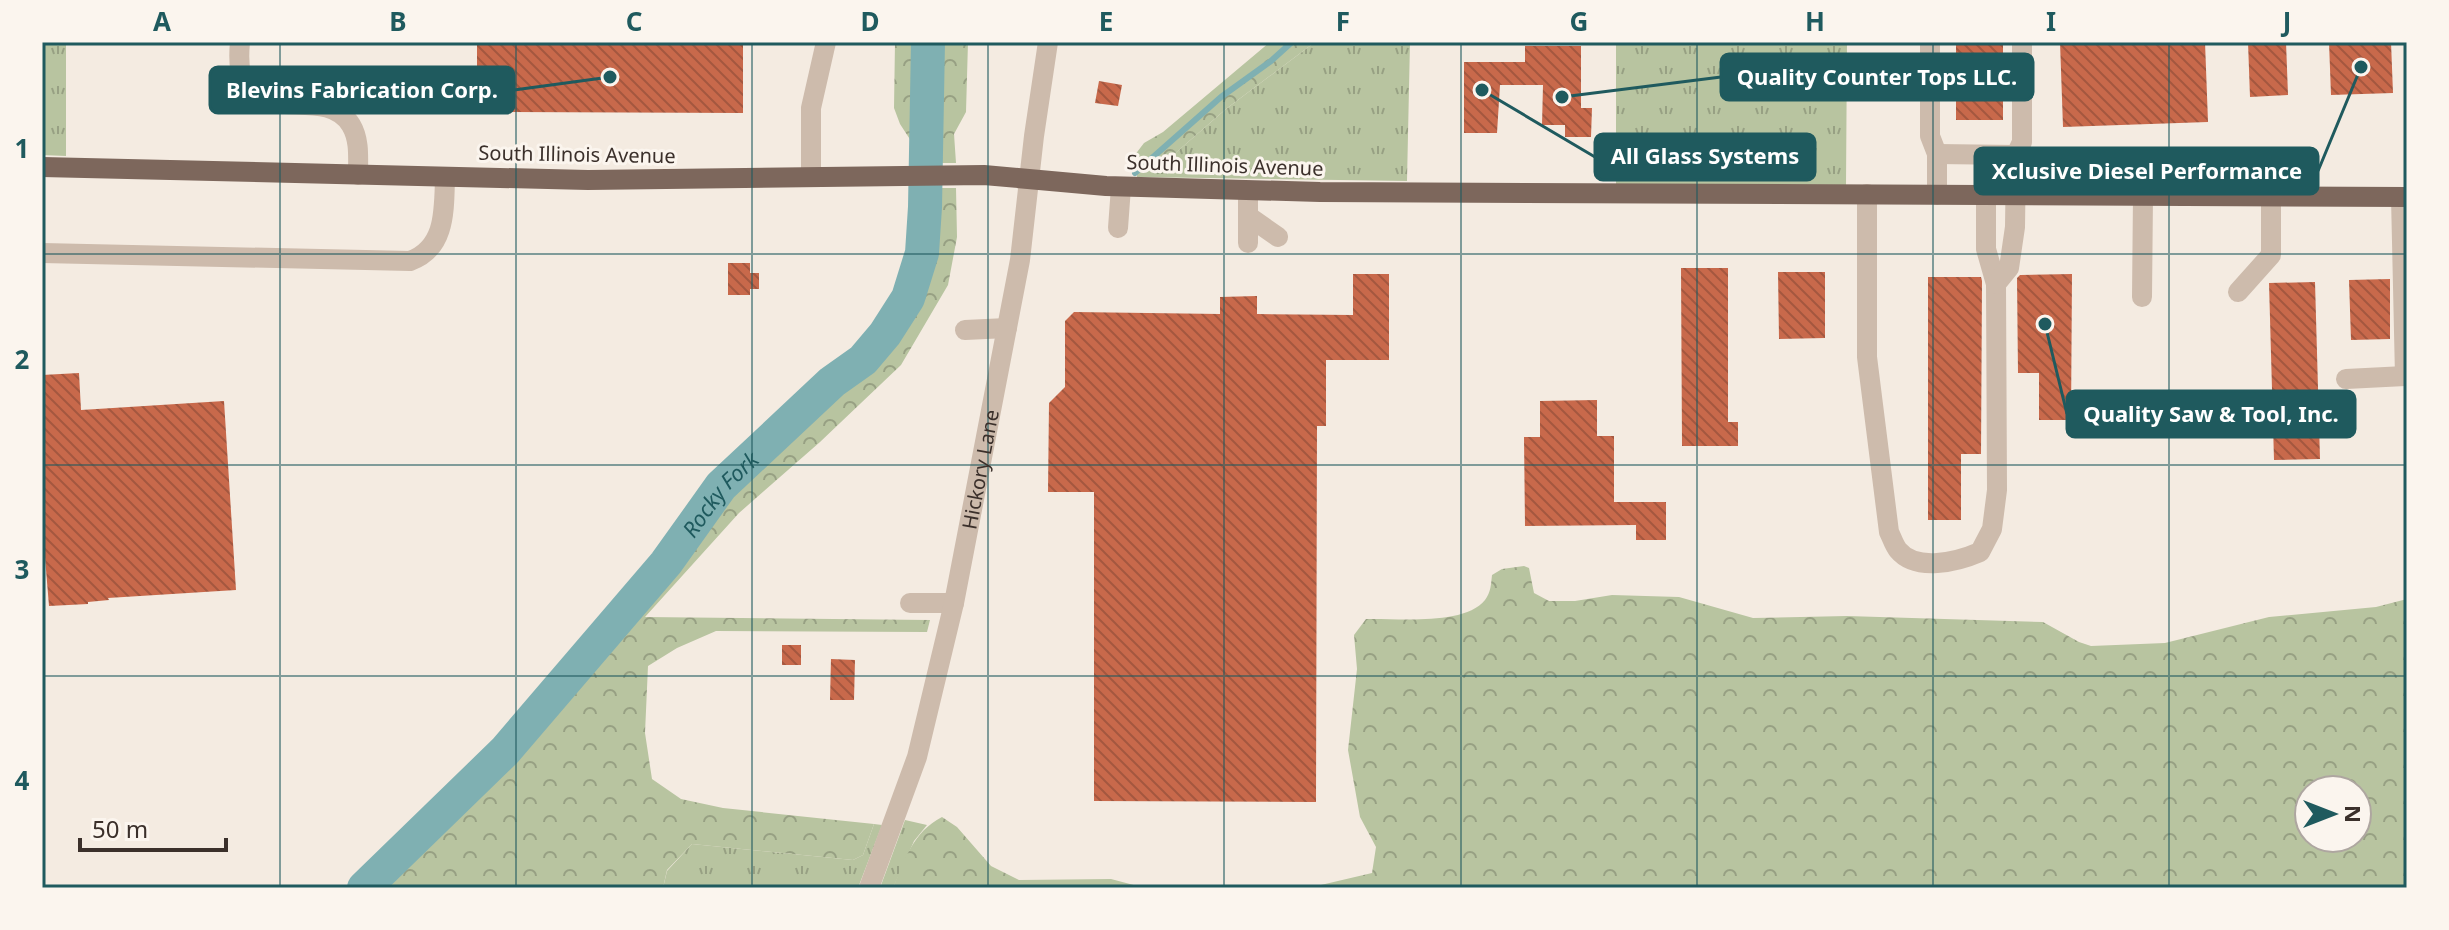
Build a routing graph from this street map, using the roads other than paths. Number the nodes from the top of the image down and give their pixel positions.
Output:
1 (240, 42) edge
2 (826, 42) edge
3 (1048, 42) edge
4 (1930, 42) edge
5 (2022, 42) edge
6 (1937, 154) junction
7 (2016, 155) junction
8 (42, 167) edge
9 (358, 175) junction
10 (445, 177) junction
11 (811, 177) junction
12 (1029, 179) junction
13 (1121, 187) junction
14 (1248, 191) junction
15 (1867, 194) junction
16 (1937, 195) junction
17 (1986, 195) junction
18 (2015, 195) junction
19 (2143, 196) junction
20 (2271, 196) junction
21 (2404, 197) edge
22 (1248, 216) junction
23 (1118, 228) dead end
24 (1278, 237) dead end
25 (1248, 243) dead end
26 (42, 253) edge
27 (1996, 284) junction
28 (2238, 292) dead end
29 (2142, 297) dead end
30 (1007, 328) junction
31 (965, 330) dead end
32 (2346, 379) dead end
33 (910, 603) dead end
34 (954, 603) junction
35 (869, 888) edge

1 - 9 street
2 - 11 street
3 - 12 street, Hickory Lane
4 - 6 street
5 - 7 street
6 - 7 street
6 - 16 street
7 - 18 street
8 - 9 main road, South Illinois Avenue
9 - 10 main road, South Illinois Avenue
10 - 11 main road, South Illinois Avenue
10 - 26 street
11 - 12 main road, South Illinois Avenue
12 - 13 main road, South Illinois Avenue
12 - 30 street, Hickory Lane
13 - 14 main road, South Illinois Avenue
13 - 23 street
14 - 15 main road, South Illinois Avenue
14 - 22 street
15 - 16 main road, South Illinois Avenue
15 - 27 street
16 - 17 main road, South Illinois Avenue
17 - 18 main road, South Illinois Avenue
17 - 27 street
18 - 19 main road, South Illinois Avenue
18 - 27 street
19 - 20 main road, South Illinois Avenue
19 - 29 street
20 - 21 main road, South Illinois Avenue
20 - 28 street
21 - 32 street
22 - 24 street
22 - 25 street
30 - 31 street
30 - 34 street, Hickory Lane
33 - 34 street
34 - 35 street, Hickory Lane

